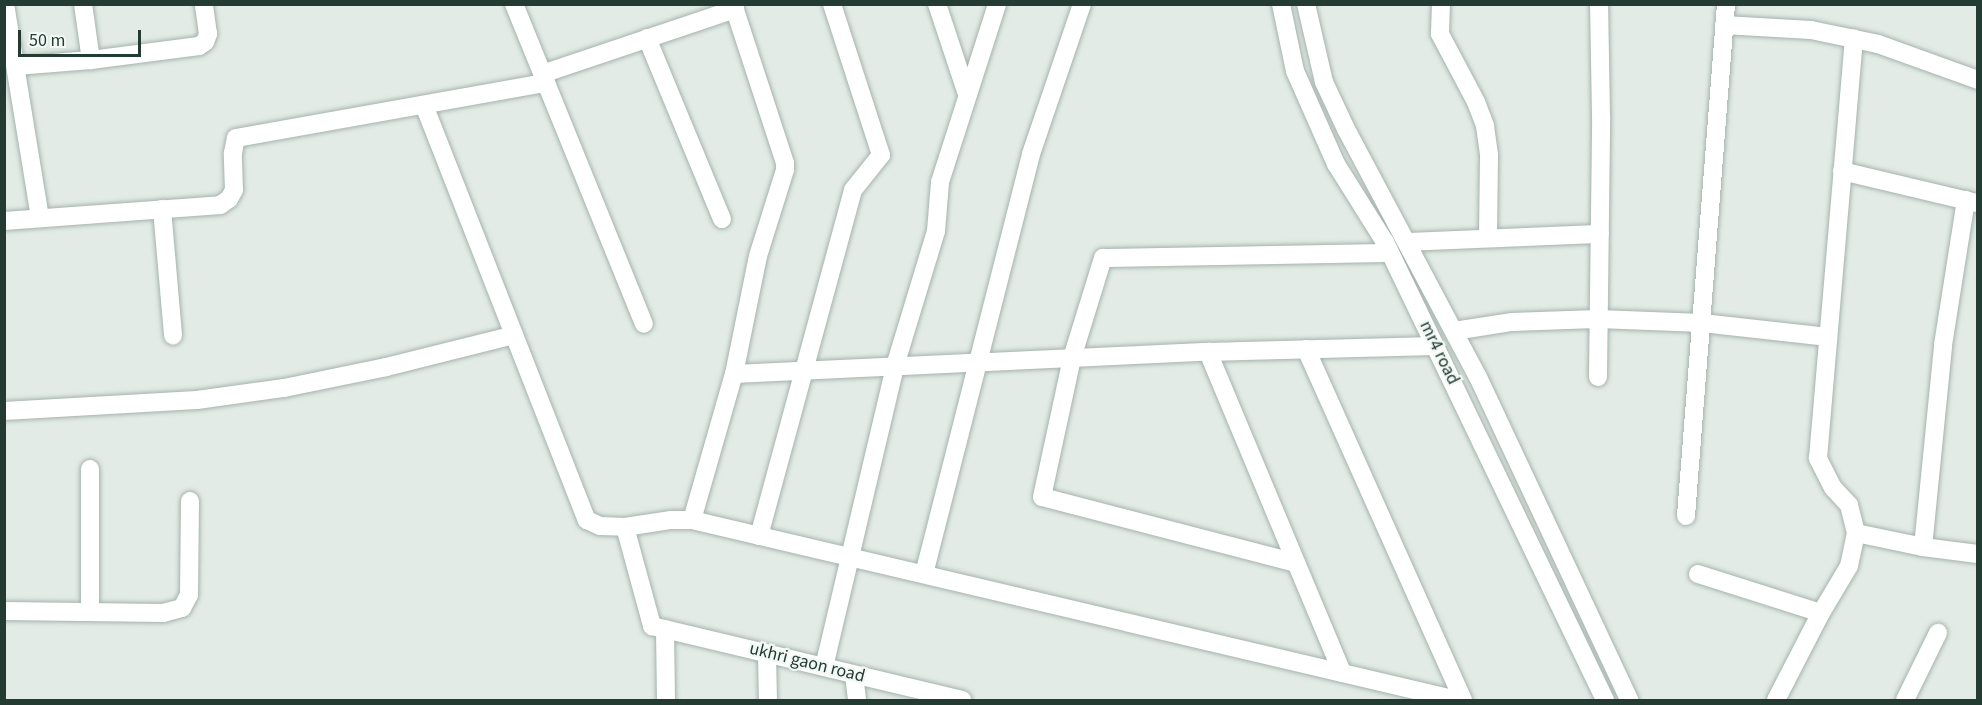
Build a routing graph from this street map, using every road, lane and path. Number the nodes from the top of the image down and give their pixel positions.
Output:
1 (5, 4) edge
2 (83, 4) edge
3 (204, 4) edge
4 (514, 4) edge
5 (832, 4) edge
6 (937, 4) edge
7 (997, 4) edge
8 (1082, 4) edge
9 (1281, 4) edge
10 (1306, 4) edge
11 (1440, 4) edge
12 (1599, 4) edge
13 (1726, 4) edge
14 (734, 7) edge
15 (6, 23) edge
16 (1724, 25) junction
17 (647, 38) junction
18 (1854, 39) junction
19 (91, 60) junction
20 (16, 66) junction
21 (544, 78) junction
22 (1977, 81) edge
23 (967, 94) junction
24 (12, 97) edge
25 (424, 105) junction
26 (1842, 171) junction
27 (1972, 202) edge
28 (162, 209) junction
29 (40, 218) junction
30 (722, 219) dead end
31 (4, 221) edge
32 (1600, 234) junction
33 (1488, 237) junction
34 (1407, 242) junction
35 (1390, 253) junction
36 (1598, 319) junction
37 (644, 324) dead end
38 (1702, 324) junction
39 (1454, 331) junction
40 (514, 335) junction
41 (173, 336) dead end
42 (1828, 337) junction
43 (1436, 346) junction
44 (1306, 349) junction
45 (1208, 352) junction
46 (1072, 358) junction
47 (980, 362) junction
48 (895, 366) junction
49 (806, 370) junction
50 (734, 374) junction
51 (1598, 376) dead end
52 (4, 411) edge
53 (90, 469) dead end
54 (190, 501) dead end
55 (1686, 516) dead end
56 (692, 520) junction
57 (625, 527) junction
58 (1857, 533) junction
59 (759, 536) junction
60 (1923, 547) junction
61 (1977, 554) edge
62 (851, 557) junction
63 (1296, 564) junction
64 (924, 574) junction
65 (1698, 574) dead end
66 (4, 611) edge
67 (90, 612) junction
68 (1821, 613) junction
69 (658, 628) junction
70 (1938, 633) dead end
71 (767, 654) junction
72 (824, 667) junction
73 (1342, 673) junction
74 (854, 675) junction
75 (916, 695) edge
76 (666, 700) edge
77 (768, 700) edge
78 (857, 700) edge
79 (962, 700) edge
80 (1457, 700) edge
81 (1463, 700) edge
82 (1605, 700) edge
83 (1629, 700) edge
84 (1776, 700) edge
85 (1905, 700) edge

1 - 15 street
2 - 19 street
3 - 19 street
4 - 21 street
5 - 49 street
6 - 23 street
7 - 23 street
8 - 47 street
9 - 35 street, mr4 road
10 - 34 street, mr4 road
11 - 33 street
12 - 32 street
13 - 16 street
14 - 17 street
14 - 50 street
15 - 20 street
16 - 18 street
16 - 38 street
17 - 21 street
17 - 30 street
18 - 22 street
18 - 26 street
19 - 20 street
20 - 24 street
21 - 25 street
21 - 37 street
23 - 48 street
24 - 29 street
25 - 28 street
25 - 40 street
26 - 27 street
26 - 42 street
27 - 60 street
28 - 29 street
28 - 41 street
29 - 31 street
32 - 33 street
32 - 36 street
33 - 34 street
34 - 39 street, mr4 road
35 - 43 street, mr4 road
35 - 46 street
36 - 38 street
36 - 39 street
36 - 51 street
38 - 42 street
38 - 55 street
39 - 83 street, mr4 road
40 - 52 street
40 - 57 street
42 - 58 street
43 - 44 street
43 - 82 street, mr4 road
44 - 45 street
44 - 81 street
45 - 46 street
45 - 63 street
46 - 47 street
46 - 63 street
47 - 48 street
47 - 64 street
48 - 49 street
48 - 62 street
49 - 50 street
49 - 59 street
50 - 56 street
53 - 67 street
54 - 67 street
56 - 57 street
56 - 59 street
57 - 69 street
58 - 60 street
58 - 68 street
59 - 62 street
60 - 61 street
62 - 64 street
62 - 72 street
63 - 73 street
64 - 73 street
65 - 68 street
66 - 67 street
68 - 84 street
69 - 71 street, ukhri gaon road
69 - 76 street
70 - 85 street
71 - 72 street, ukhri gaon road
71 - 77 street
72 - 74 street, ukhri gaon road
73 - 80 street
74 - 75 street, ukhri gaon road
74 - 78 street
75 - 79 street, ukhri gaon road

